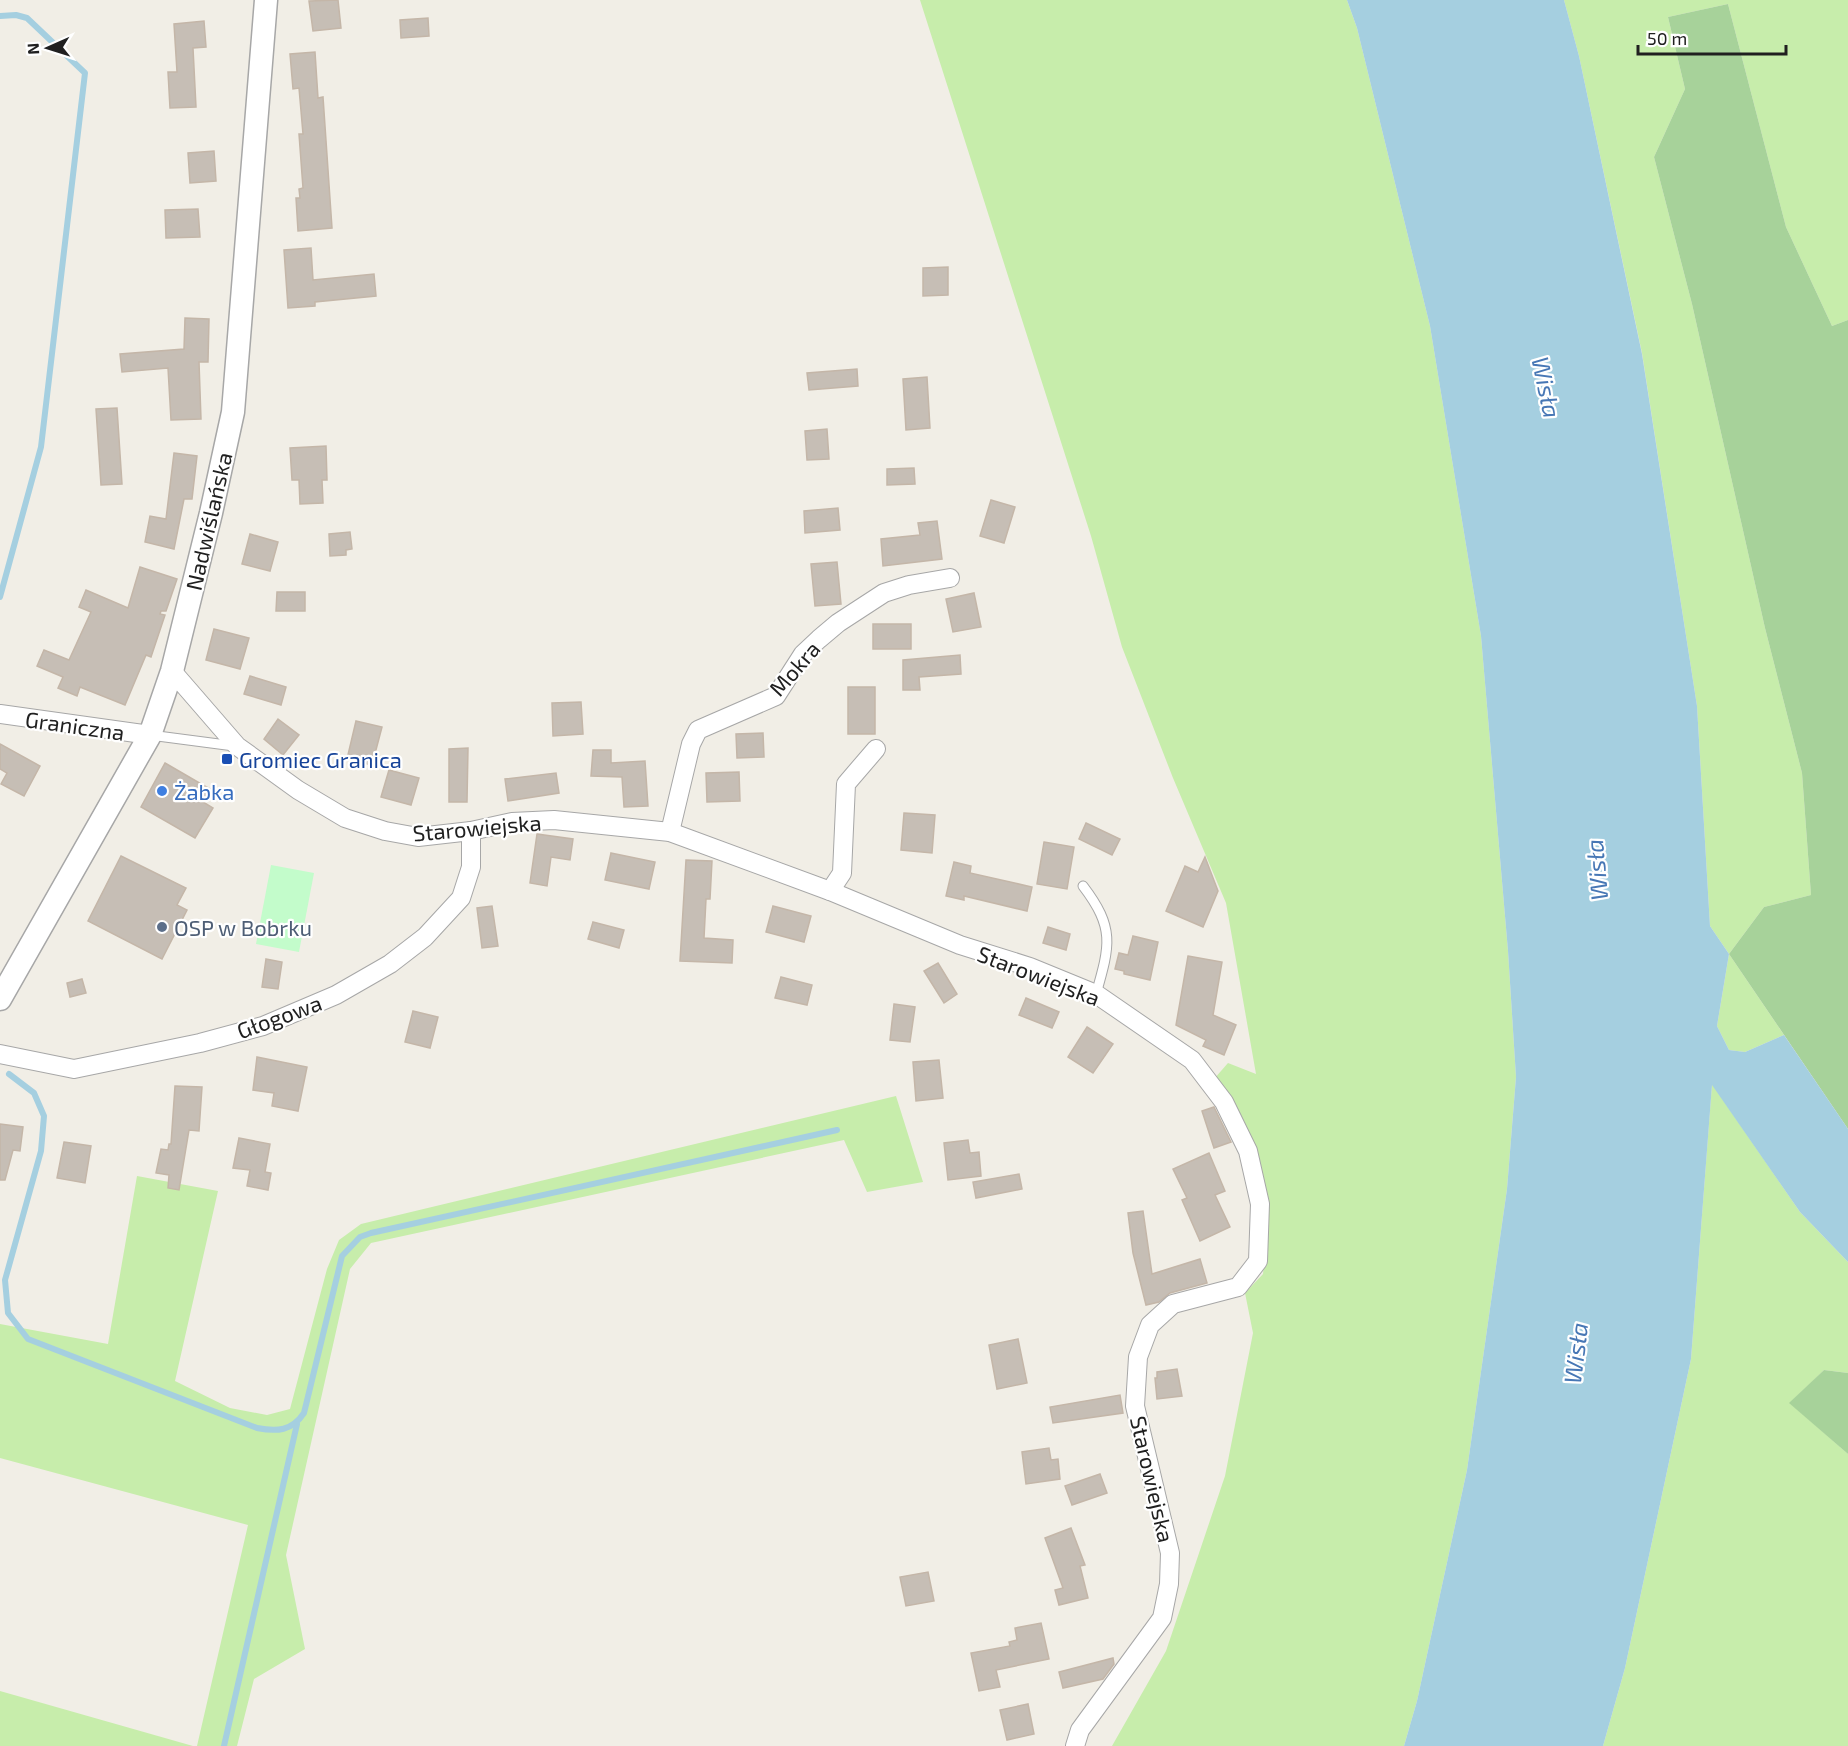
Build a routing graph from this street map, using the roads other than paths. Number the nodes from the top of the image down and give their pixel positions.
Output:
1 (266, 0) edge
2 (950, 578) dead end
3 (172, 671) junction
4 (0, 714) edge
5 (150, 735) junction
6 (237, 746) junction
7 (876, 749) dead end
8 (471, 831) junction
9 (670, 832) junction
10 (1083, 886) dead end
11 (830, 891) junction
12 (1096, 994) junction
13 (0, 999) edge
14 (0, 1054) edge
15 (1076, 1746) edge

1 - 3 street, Nadwiślańska
2 - 9 street, Mokra
3 - 5 street, Nadwiślańska
3 - 6 street, Starowiejska
4 - 5 street, Graniczna
5 - 6 lane
5 - 13 street, Nadwiślańska
6 - 8 street, Starowiejska
7 - 11 street
8 - 9 street, Starowiejska
8 - 14 street, Głogowa
9 - 11 street, Starowiejska
10 - 12 lane
11 - 12 street, Starowiejska
12 - 15 street, Starowiejska

